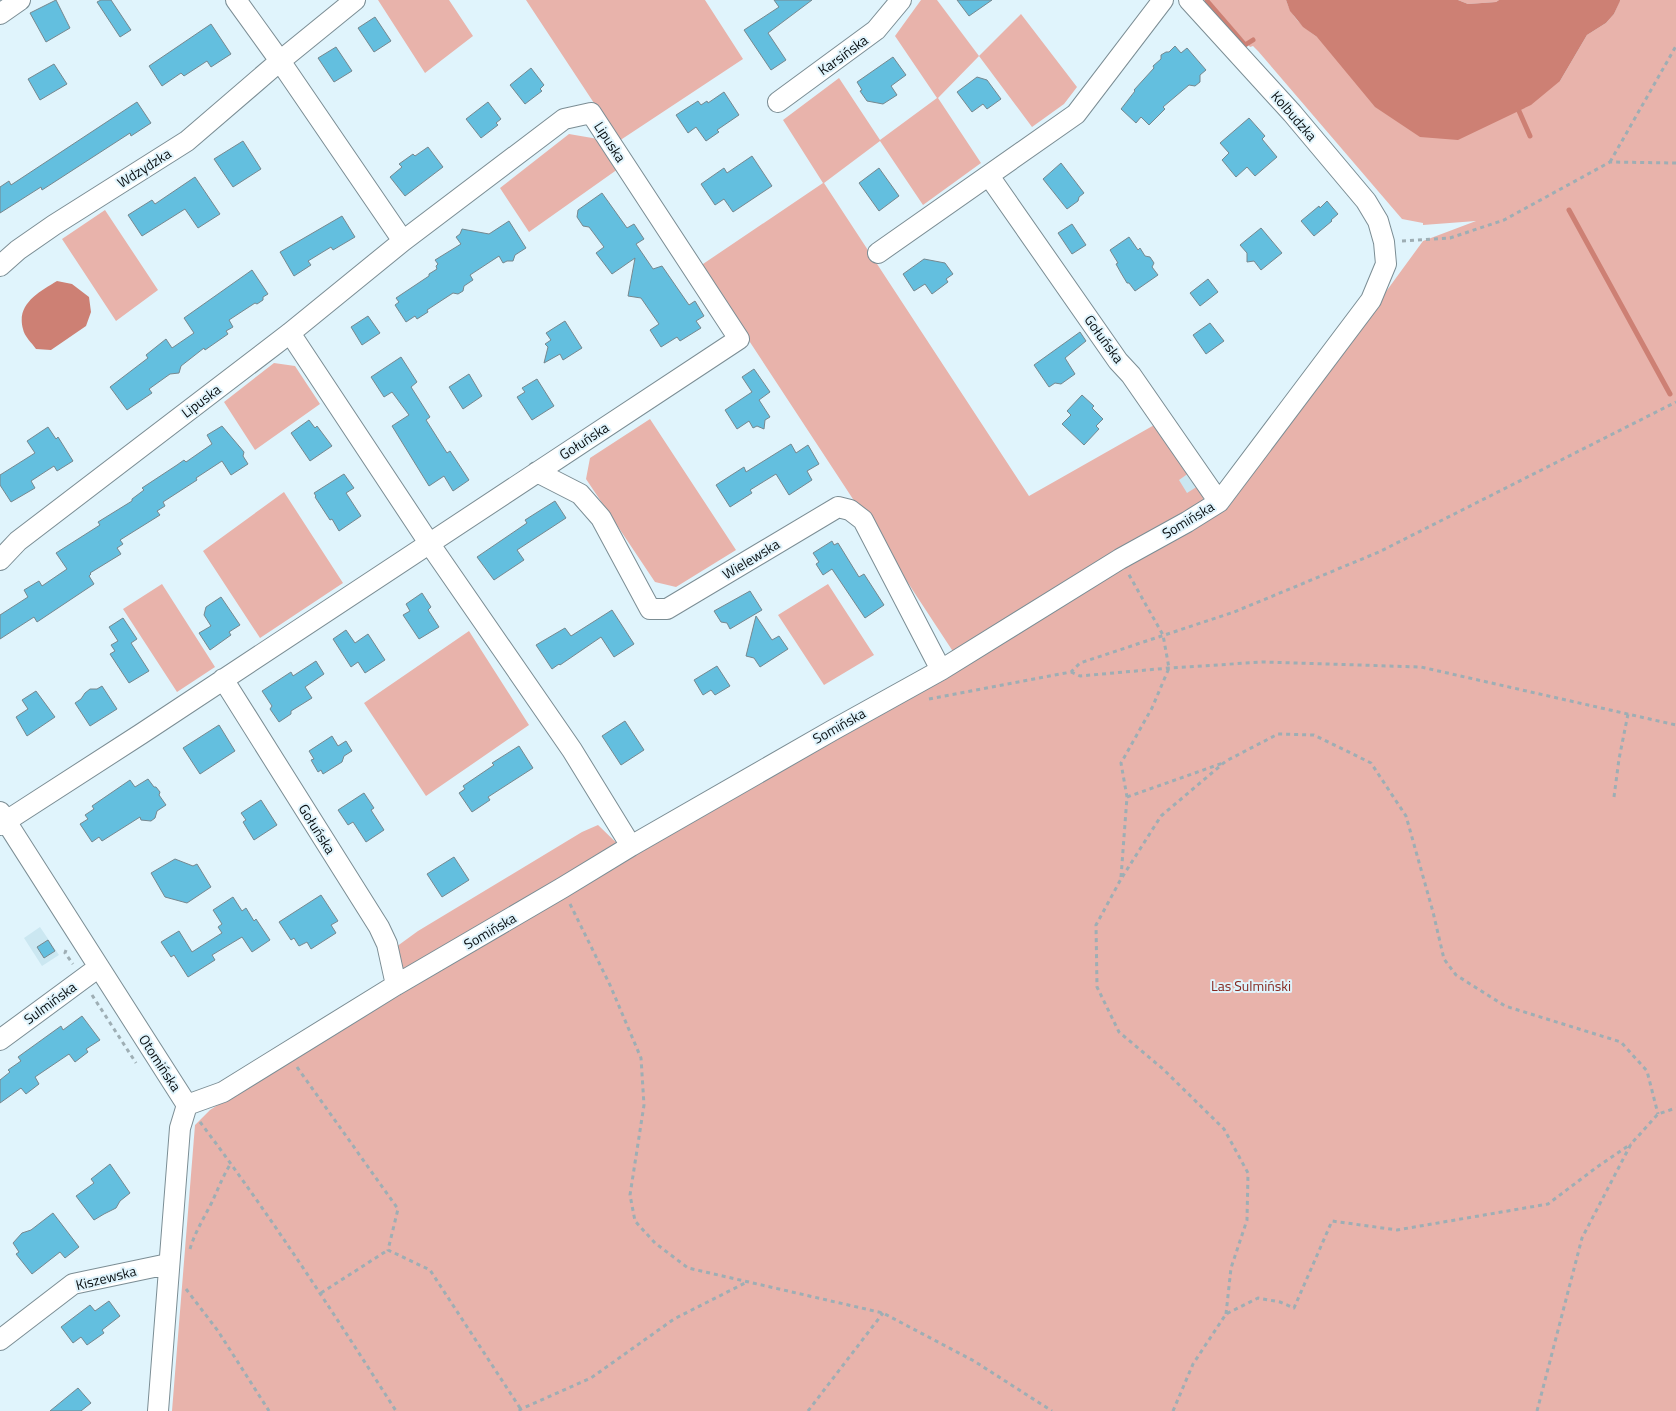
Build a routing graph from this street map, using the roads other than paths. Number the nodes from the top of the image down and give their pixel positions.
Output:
1 (20, 0) edge
2 (236, 0) edge
3 (355, 0) edge
4 (901, 0) edge
5 (1163, 0) edge
6 (1189, 0) edge
7 (0, 14) edge
8 (280, 61) junction
9 (778, 102) dead end
10 (989, 176) junction
11 (403, 241) junction
12 (1384, 242) joint
13 (878, 254) dead end
14 (0, 266) edge
15 (290, 333) junction
16 (739, 339) joint
17 (538, 472) junction
18 (1219, 502) junction
19 (429, 543) junction
20 (0, 560) edge
21 (941, 670) junction
22 (223, 679) junction
23 (2, 819) edge
24 (631, 846) junction
25 (99, 967) junction
26 (396, 985) junction
27 (0, 1040) edge
28 (187, 1105) junction
29 (168, 1264) junction
30 (0, 1340) edge
31 (158, 1411) edge

1 - 7 street
2 - 8 street
3 - 8 street, Wdzydzka
4 - 9 street, Karsińska
5 - 10 street
6 - 12 street, Kolbudzka
8 - 11 street
8 - 14 street, Wdzydzka
10 - 13 street
10 - 18 street, Gołuńska
11 - 15 street, Lipuska
11 - 16 street, Lipuska
12 - 18 street, Somińska
15 - 19 street
15 - 20 street, Lipuska
16 - 17 street, Gołuńska
17 - 19 street, Gołuńska
17 - 21 street, Wielewska
18 - 21 street, Somińska
19 - 22 street, Gołuńska
19 - 24 street
21 - 24 street, Somińska
22 - 23 street, Gołuńska
22 - 26 street, Gołuńska
23 - 25 street, Otomińska
24 - 26 street, Somińska
25 - 27 street, Sulmińska
25 - 28 street, Otomińska
26 - 28 street, Somińska
28 - 29 street, Otomińska
29 - 30 street, Kiszewska
29 - 31 street, Otomińska

